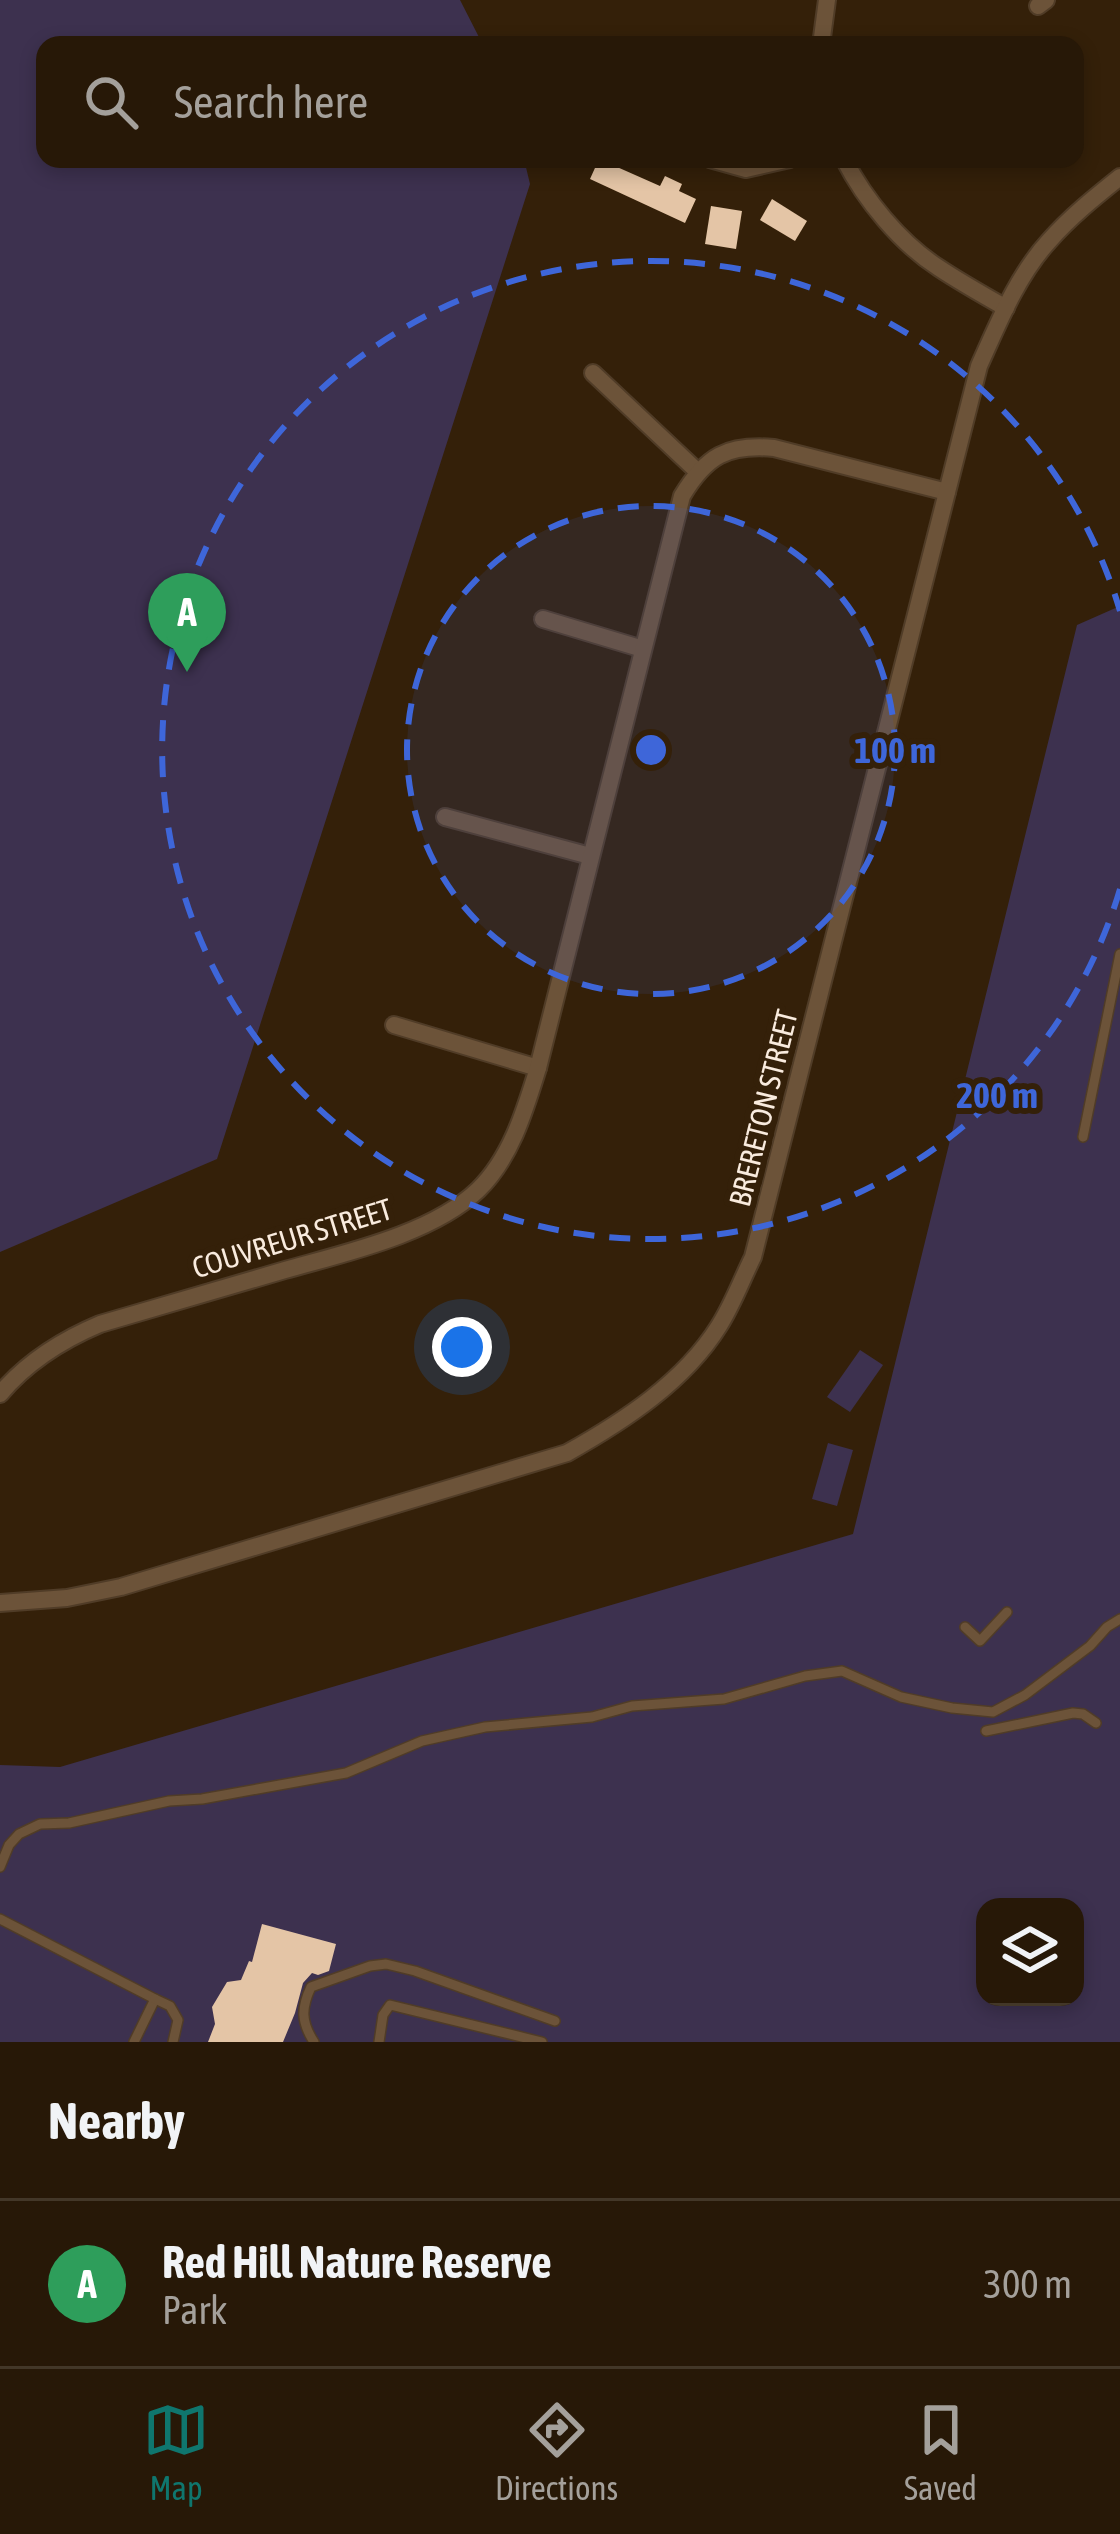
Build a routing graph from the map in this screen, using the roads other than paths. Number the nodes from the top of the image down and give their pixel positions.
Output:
1 (827, 0) edge
2 (822, 36) edge
3 (849, 168) edge
4 (1120, 177) edge
5 (1006, 308) junction
6 (592, 373) dead end
7 (697, 472) junction
8 (947, 492) junction
9 (543, 620) dead end
10 (643, 649) junction
11 (445, 817) dead end
12 (590, 856) junction
13 (1120, 954) edge
14 (394, 1024) dead end
15 (538, 1068) junction
16 (1083, 1137) dead end
17 (0, 1394) edge
18 (0, 1603) edge
19 (1007, 1612) dead end
20 (1120, 1619) edge
21 (965, 1627) dead end
22 (1096, 1723) dead end
23 (986, 1731) dead end
24 (0, 1867) edge
25 (0, 1919) edge
26 (149, 1996) junction
27 (555, 2020) dead end
28 (134, 2042) edge
29 (173, 2042) edge
30 (314, 2042) edge
31 (380, 2042) edge
32 (542, 2042) edge

1 - 2 street
3 - 5 street
4 - 5 street, BRERETON STREET
5 - 8 street, BRERETON STREET
6 - 7 street
7 - 8 street
7 - 10 street, COUVREUR STREET
8 - 18 street, BRERETON STREET
9 - 10 street
10 - 12 street, COUVREUR STREET
11 - 12 street
12 - 15 street, COUVREUR STREET
13 - 16 lane
14 - 15 street
15 - 17 street, COUVREUR STREET
19 - 21 lane
20 - 24 lane
22 - 23 lane
25 - 26 lane
26 - 28 lane
26 - 29 lane
27 - 30 lane
31 - 32 lane

